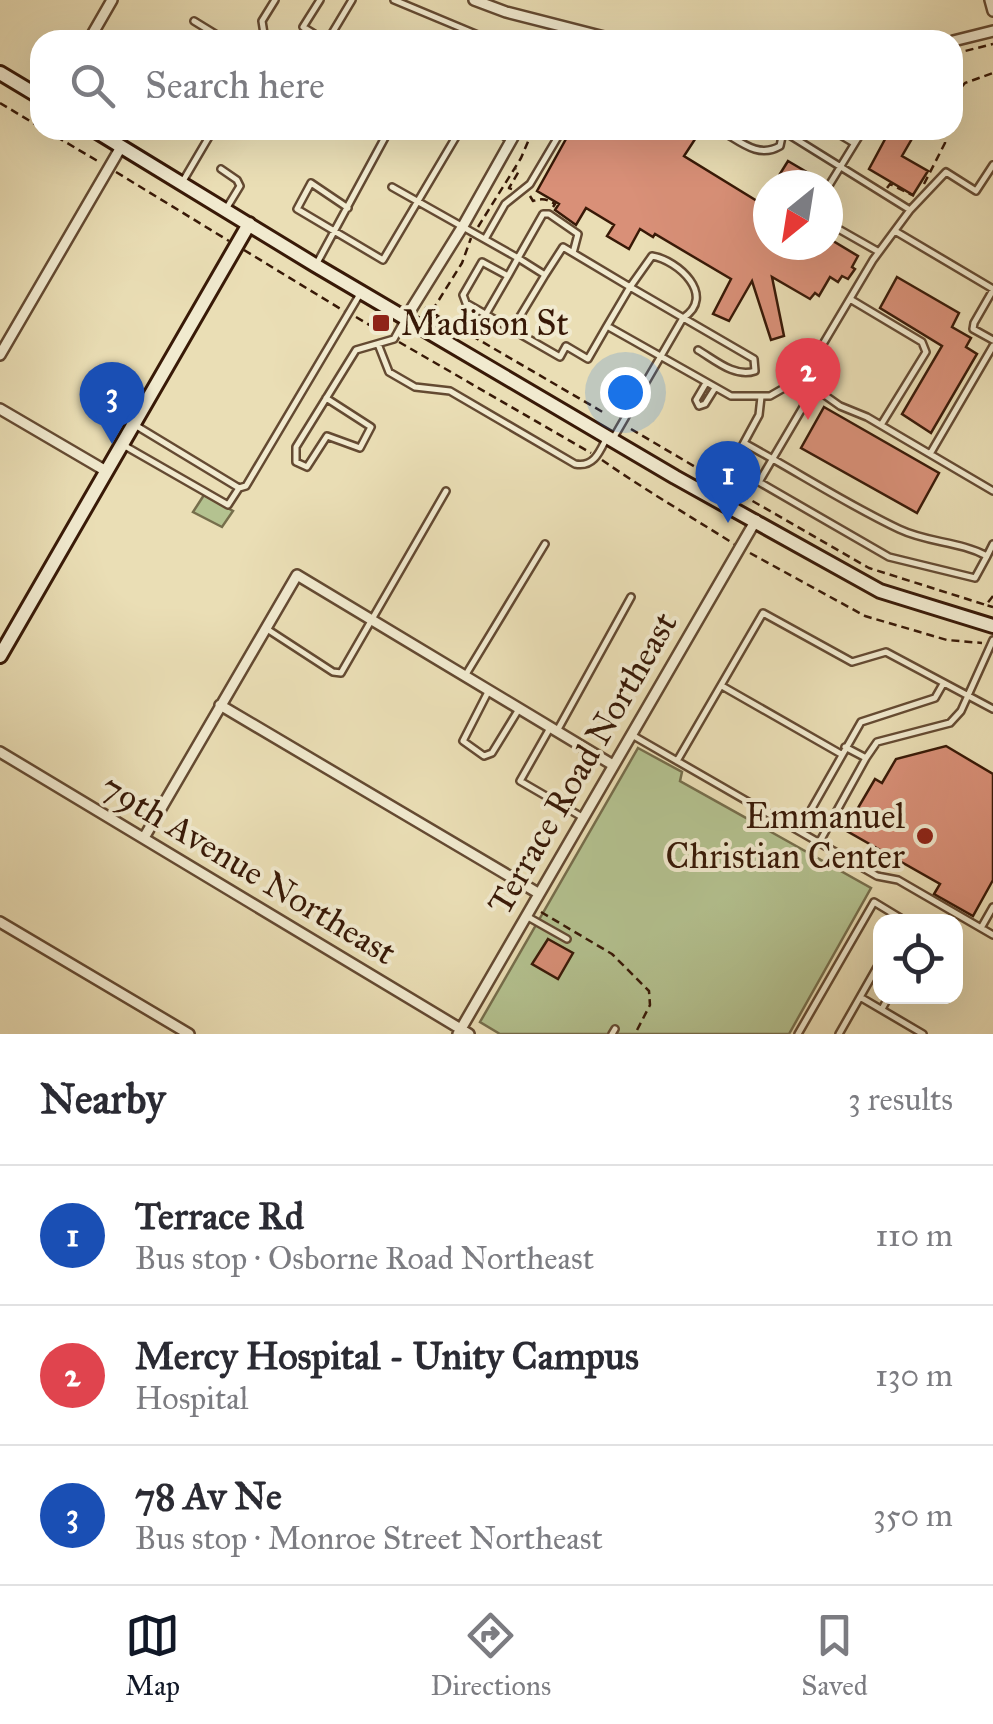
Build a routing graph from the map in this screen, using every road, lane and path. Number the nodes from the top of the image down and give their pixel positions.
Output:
1 (112, 0) edge
2 (275, 0) edge
3 (320, 0) edge
4 (352, 0) edge
5 (394, 0) edge
6 (474, 0) edge
7 (990, 0) edge
8 (993, 11) edge
9 (194, 21) dead end
10 (95, 30) edge
11 (209, 30) edge
12 (263, 30) edge
13 (310, 30) edge
14 (332, 30) edge
15 (466, 30) edge
16 (574, 30) edge
17 (993, 31) edge
18 (963, 38) edge
19 (993, 44) edge
20 (963, 52) edge
21 (0, 73) edge
22 (993, 73) edge
23 (963, 86) edge
24 (30, 91) edge
25 (0, 103) edge
26 (30, 121) edge
27 (62, 140) edge
28 (110, 140) edge
29 (207, 140) edge
30 (384, 140) edge
31 (454, 140) edge
32 (512, 140) edge
33 (529, 140) edge
34 (556, 140) edge
35 (737, 140) edge
36 (780, 140) edge
37 (796, 140) edge
38 (849, 140) edge
39 (856, 140) edge
40 (945, 140) edge
41 (854, 143) junction
42 (121, 147) junction
43 (993, 164) edge
44 (840, 167) junction
45 (109, 168) junction
46 (221, 169) dead end
47 (838, 170) edge
48 (183, 182) junction
49 (924, 184) dead end
50 (392, 187) dead end
51 (883, 193) junction
52 (917, 197) dead end
53 (419, 202) junction
54 (348, 208) junction
55 (226, 209) junction
56 (910, 210) junction
57 (249, 224) junction
58 (463, 226) junction
59 (895, 230) junction
60 (334, 231) junction
61 (843, 232) edge
62 (475, 233) junction
63 (485, 239) junction
64 (236, 245) junction
65 (572, 252) junction
66 (879, 252) junction
67 (518, 258) junction
68 (315, 265) junction
69 (545, 275) junction
70 (508, 276) junction
71 (630, 287) junction
72 (993, 290) edge
73 (362, 292) junction
74 (850, 299) junction
75 (432, 311) dead end
76 (349, 314) junction
77 (486, 314) junction
78 (407, 316) junction
79 (438, 316) dead end
80 (683, 318) junction
81 (608, 326) junction
82 (512, 330) junction
83 (394, 339) junction
84 (993, 343) edge
85 (378, 344) junction
86 (698, 350) dead end
87 (0, 356) edge
88 (660, 358) junction
89 (801, 381) junction
90 (706, 382) junction
91 (715, 388) junction
92 (326, 398) junction
93 (761, 398) junction
94 (806, 402) dead end
95 (0, 409) edge
96 (606, 414) dead end
97 (133, 424) junction
98 (881, 426) junction
99 (631, 429) dead end
100 (611, 436) junction
101 (744, 443) junction
102 (122, 444) junction
103 (930, 454) junction
104 (596, 457) junction
105 (772, 458) junction
106 (106, 471) junction
107 (239, 488) junction
108 (719, 490) junction
109 (446, 491) dead end
110 (993, 491) edge
111 (756, 520) junction
112 (545, 544) dead end
113 (993, 544) edge
114 (740, 547) junction
115 (987, 556) junction
116 (993, 596) edge
117 (631, 597) dead end
118 (986, 605) junction
119 (993, 608) edge
120 (372, 621) junction
121 (993, 626) edge
122 (264, 627) junction
123 (992, 642) edge
124 (0, 656) edge
125 (464, 676) junction
126 (943, 684) junction
127 (721, 685) junction
128 (489, 690) junction
129 (968, 697) junction
130 (220, 705) junction
131 (519, 709) junction
132 (993, 709) edge
133 (554, 729) junction
134 (630, 734) junction
135 (843, 750) junction
136 (0, 752) edge
137 (866, 758) junction
138 (678, 761) junction
139 (612, 765) junction
140 (582, 817) junction
141 (799, 831) junction
142 (145, 836) junction
143 (819, 842) junction
144 (538, 893) junction
145 (993, 908) edge
146 (540, 911) dead end
147 (894, 914) edge
148 (526, 915) junction
149 (0, 922) edge
150 (981, 928) junction
151 (993, 935) edge
152 (566, 939) dead end
153 (873, 974) edge
154 (860, 997) junction
155 (885, 1004) edge
156 (882, 1010) junction
157 (463, 1032) edge
158 (189, 1034) edge
159 (635, 1034) edge
160 (798, 1034) edge
161 (839, 1034) edge
162 (923, 1034) edge

1 - 10 street
2 - 12 lane
3 - 13 lane
4 - 14 lane
5 - 15 lane
6 - 16 street
7 - 8 street
9 - 11 lane
17 - 18 street
19 - 20 path
21 - 24 street
22 - 23 path
25 - 26 path
27 - 45 path
28 - 42 street
29 - 48 lane
30 - 54 lane
31 - 53 lane
32 - 58 street
33 - 62 path
34 - 63 lane
35 - 36 lane
37 - 44 lane
38 - 41 lane
39 - 41 lane
40 - 49 path
41 - 44 lane
42 - 45 street
42 - 48 street
43 - 56 lane
44 - 47 lane
44 - 51 lane
45 - 64 path
45 - 87 street
46 - 55 lane
48 - 55 street
50 - 53 lane
51 - 52 path
51 - 56 lane
53 - 58 lane
53 - 60 lane
54 - 60 lane
54 - 60 lane
55 - 57 street
56 - 59 lane
57 - 64 street
57 - 68 street
58 - 62 lane
58 - 78 street
59 - 66 lane
59 - 72 lane
60 - 68 lane
61 - 66 lane
62 - 63 lane
62 - 75 path
63 - 67 lane
64 - 76 path
64 - 97 street
65 - 67 lane
65 - 69 lane
65 - 71 lane
66 - 74 lane
67 - 69 lane
67 - 70 lane
68 - 73 street
69 - 82 lane
70 - 77 lane
70 - 77 lane
71 - 80 lane
71 - 80 lane
71 - 81 lane
72 - 84 lane
73 - 76 lane
73 - 78 street
74 - 89 lane
74 - 98 lane
76 - 83 path
76 - 107 lane
77 - 82 lane
78 - 83 lane
78 - 100 street
79 - 96 path
80 - 86 lane
80 - 88 lane
81 - 82 lane
81 - 88 lane
83 - 85 lane
83 - 104 path
84 - 103 lane
85 - 92 lane
85 - 104 lane
88 - 90 lane
88 - 100 lane
89 - 93 lane
89 - 98 lane
90 - 91 lane
90 - 91 lane
91 - 93 lane
92 - 92 lane
93 - 101 lane
94 - 105 lane
95 - 106 street
97 - 102 street
97 - 107 lane
98 - 103 lane
99 - 108 path
100 - 104 lane
100 - 108 street
101 - 105 lane
101 - 108 lane
102 - 106 street
102 - 107 lane
103 - 110 lane
104 - 114 path
105 - 115 lane
105 - 115 lane
106 - 124 street
108 - 111 street
108 - 118 path
109 - 120 lane
111 - 114 street, Terrace Road Northeast
111 - 121 street
112 - 125 lane
113 - 115 lane
114 - 123 path
114 - 134 street, Terrace Road Northeast
116 - 118 path
117 - 133 lane
118 - 119 path
120 - 122 street
120 - 122 lane
120 - 125 street
122 - 130 street
123 - 129 lane
125 - 128 street
126 - 127 lane
126 - 129 lane
126 - 135 lane
127 - 135 lane
127 - 138 lane
128 - 131 street
128 - 131 lane
129 - 132 lane
129 - 137 lane
130 - 142 street
130 - 144 street
131 - 133 street
133 - 139 street
133 - 140 lane
134 - 138 lane
134 - 139 street, Terrace Road Northeast
135 - 137 lane
135 - 141 lane
136 - 142 street, 79th Avenue Northeast
137 - 143 lane
138 - 141 lane
139 - 140 street, Terrace Road Northeast
140 - 144 street, Terrace Road Northeast
141 - 143 lane
142 - 157 street, 79th Avenue Northeast
143 - 150 lane
144 - 148 street, Terrace Road Northeast
145 - 150 lane
146 - 159 path
147 - 160 lane
148 - 152 lane
148 - 157 street, Terrace Road Northeast
149 - 158 street
150 - 151 lane
153 - 154 lane
154 - 156 lane
154 - 161 lane
155 - 156 lane
156 - 162 lane

